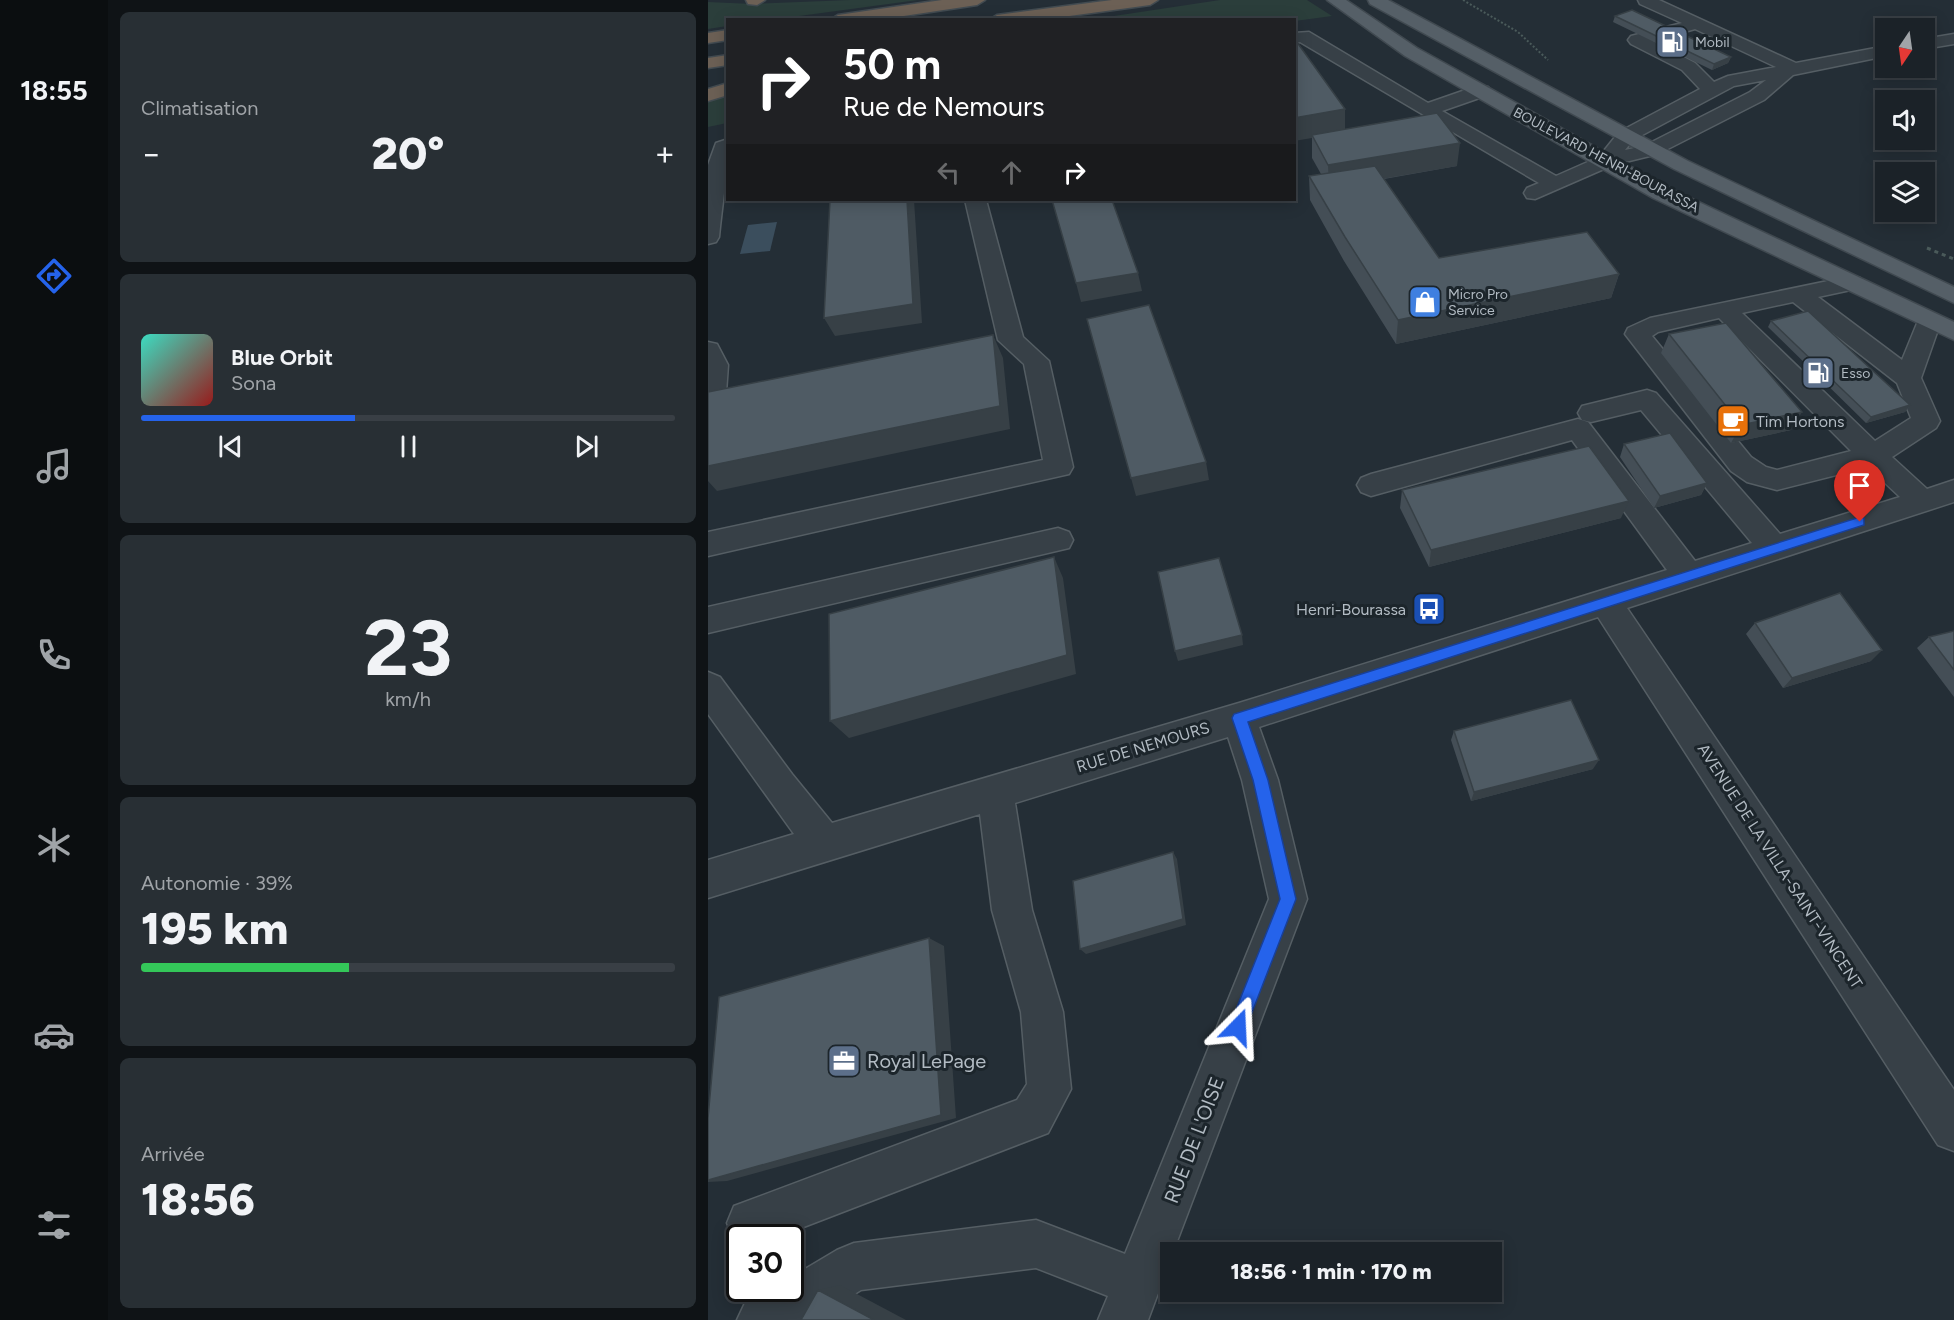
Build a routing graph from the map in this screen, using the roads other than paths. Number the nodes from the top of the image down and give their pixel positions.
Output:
1 (977, 0) edge
2 (1335, 0) edge
3 (1376, 0) edge
4 (1646, 0) edge
5 (1157, 1) edge
6 (852, 18) edge
7 (1014, 18) edge
8 (1083, 18) edge
9 (1698, 24) junction
10 (726, 35) edge
11 (708, 38) edge
12 (1296, 38) edge
13 (1954, 39) edge
14 (1935, 42) edge
15 (1875, 53) edge
16 (726, 60) edge
17 (708, 63) edge
18 (1792, 68) junction
19 (726, 90) edge
20 (1481, 91) junction
21 (1711, 92) junction
22 (708, 95) edge
23 (1426, 110) junction
24 (1626, 136) junction
25 (719, 147) edge
26 (1651, 150) junction
27 (1606, 161) junction
28 (1556, 184) junction
29 (710, 189) edge
30 (1535, 193) dead end
31 (975, 201) edge
32 (708, 230) edge
33 (1852, 283) junction
34 (1798, 294) junction
35 (1954, 296) edge
36 (1725, 309) junction
37 (1929, 321) junction
38 (1954, 332) edge
39 (1954, 339) edge
40 (708, 350) edge
41 (1877, 355) junction
42 (1852, 363) edge
43 (1902, 386) junction
44 (711, 394) edge
45 (1591, 412) dead end
46 (708, 449) edge
47 (1873, 456) junction
48 (1371, 485) dead end
49 (1954, 491) edge
50 (1923, 501) junction
51 (1058, 540) dead end
52 (708, 544) edge
53 (1775, 549) junction
54 (1689, 576) junction
55 (1606, 603) junction
56 (708, 620) edge
57 (708, 687) edge
58 (1239, 718) junction
59 (995, 792) junction
60 (824, 843) junction
61 (708, 879) edge
62 (1954, 1129) edge
63 (750, 1223) dead end
64 (1130, 1302) edge
65 (762, 1320) edge

1 - 6 highway
2 - 20 main road, BOULEVARD HENRI-BOURASSA
3 - 24 main road, BOULEVARD HENRI-BOURASSA
4 - 9 street
5 - 7 highway
5 - 8 highway
9 - 18 street
9 - 21 street
10 - 11 highway
12 - 23 street
13 - 14 street
15 - 18 street
16 - 17 highway
18 - 21 street
18 - 26 street
19 - 22 highway
20 - 23 street
20 - 27 main road, BOULEVARD HENRI-BOURASSA
21 - 24 street
23 - 28 street
24 - 26 main road, BOULEVARD HENRI-BOURASSA
24 - 27 street
25 - 29 street
26 - 27 street
26 - 35 main road, BOULEVARD HENRI-BOURASSA
27 - 28 street
27 - 33 main road, BOULEVARD HENRI-BOURASSA
28 - 30 street
29 - 32 street
31 - 52 street
33 - 34 street
33 - 37 main road, BOULEVARD HENRI-BOURASSA
34 - 36 street
34 - 41 street
36 - 47 street
36 - 47 street
37 - 38 main road, BOULEVARD HENRI-BOURASSA
37 - 39 main road
37 - 43 street
40 - 44 street
41 - 42 street
41 - 43 street
43 - 47 street
44 - 46 street
45 - 53 street
47 - 50 street
48 - 54 street
49 - 50 street, RUE DE NEMOURS
50 - 53 street, RUE DE NEMOURS
51 - 56 street
53 - 54 street, RUE DE NEMOURS
54 - 55 street, RUE DE NEMOURS
55 - 58 street, RUE DE NEMOURS
55 - 62 street, AVENUE DE LA VILLA-SAINT-VINCENT
57 - 60 street
58 - 59 street, RUE DE NEMOURS
58 - 64 street, RUE DE L'OISE
59 - 60 street, RUE DE NEMOURS
59 - 63 street
60 - 61 street, RUE DE NEMOURS
64 - 65 street

